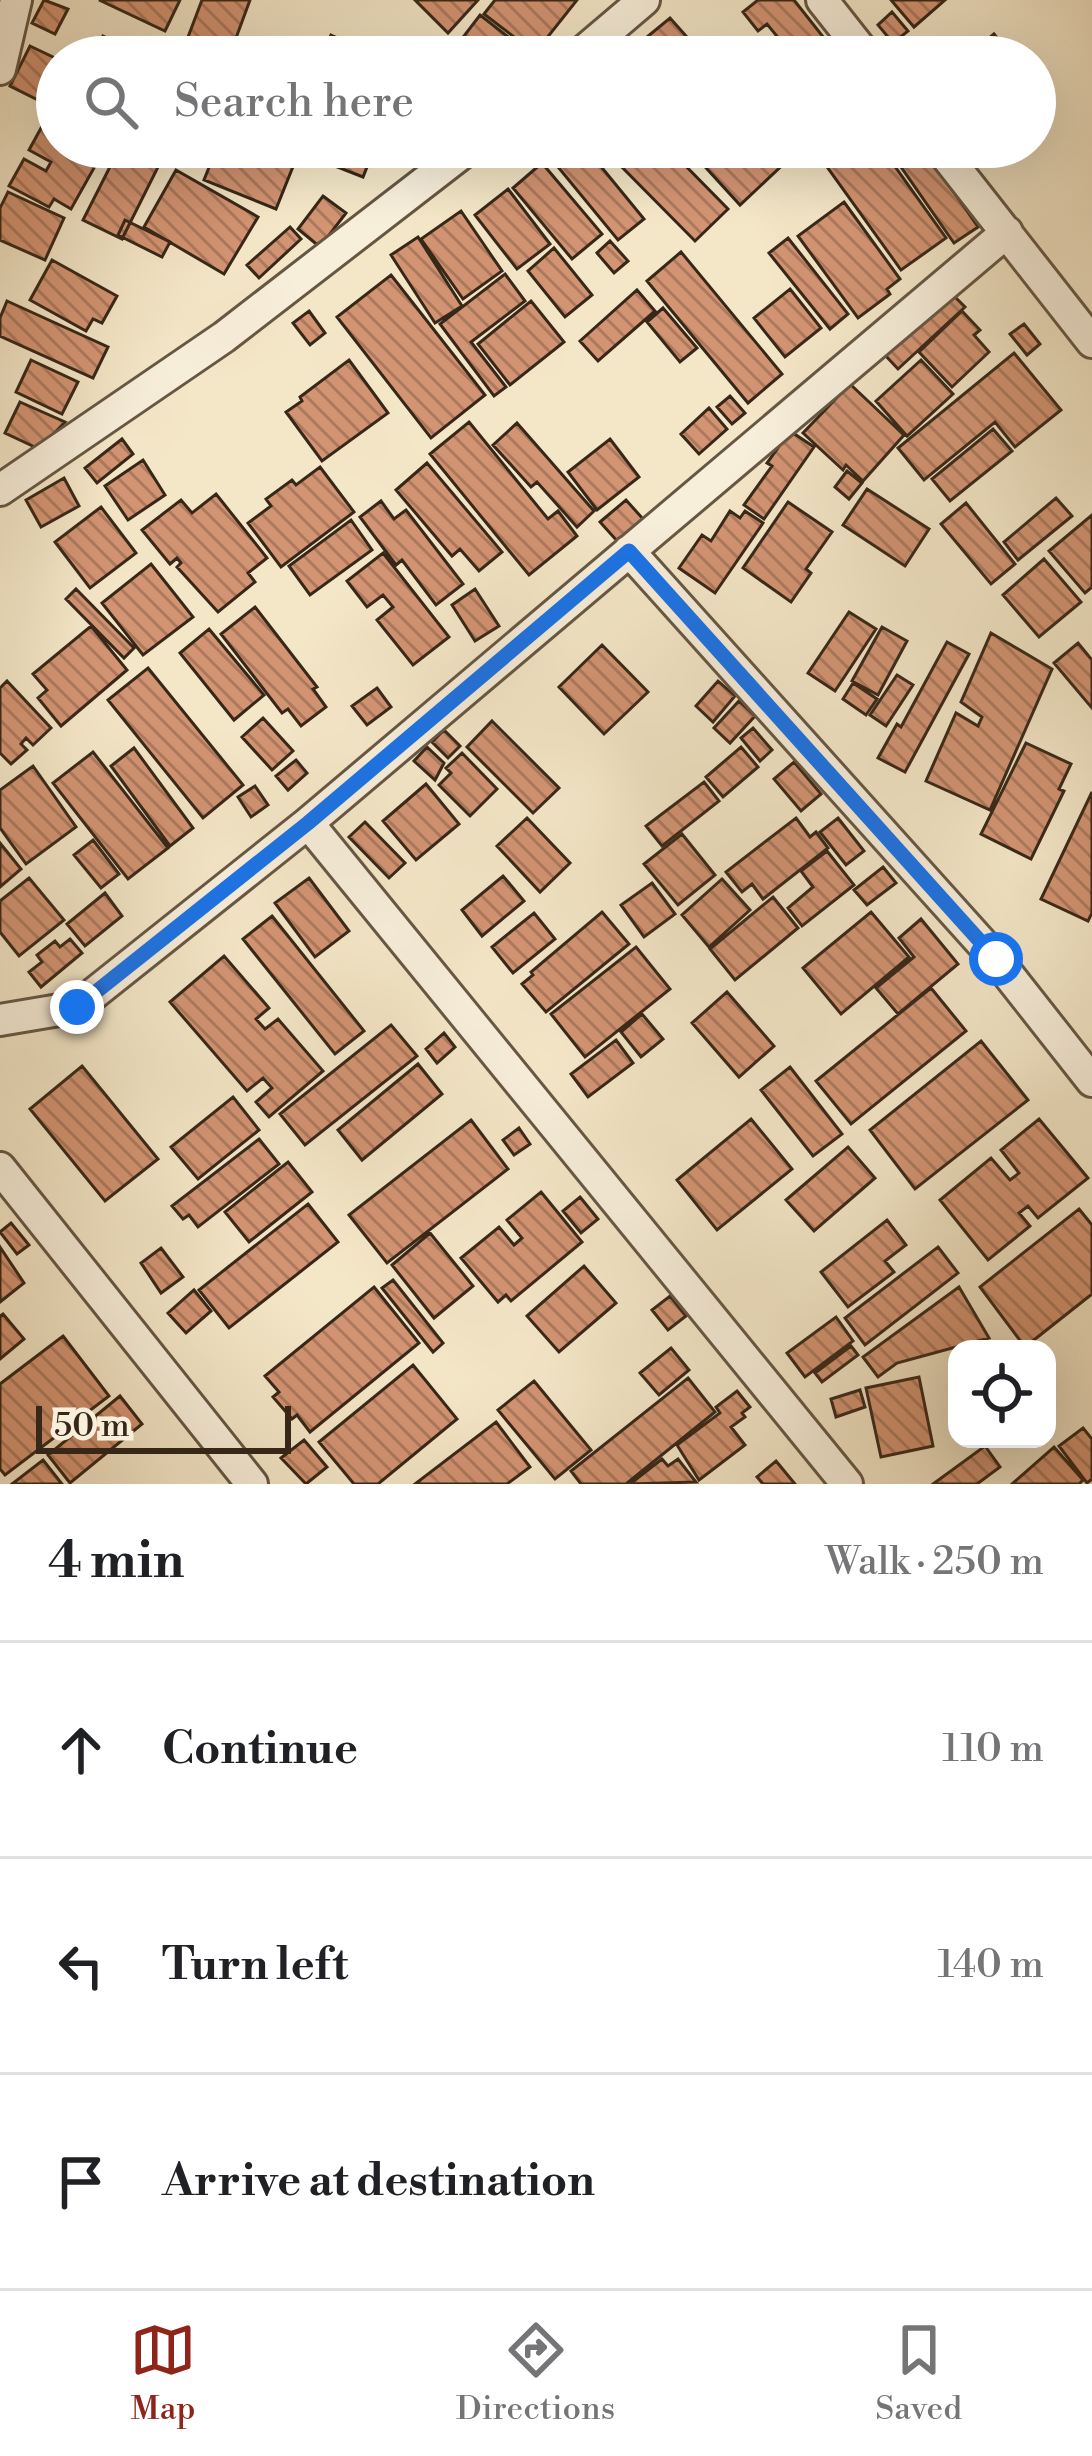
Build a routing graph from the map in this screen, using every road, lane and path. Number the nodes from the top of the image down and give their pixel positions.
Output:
1 (16, 0) edge
2 (644, 0) edge
3 (822, 0) edge
4 (602, 36) edge
5 (850, 36) edge
6 (0, 69) edge
7 (443, 168) edge
8 (956, 168) edge
9 (1007, 232) junction
10 (1092, 342) edge
11 (0, 490) edge
12 (629, 551) junction
13 (308, 823) junction
14 (0, 1020) edge
15 (1092, 1081) edge
16 (0, 1168) edge
17 (252, 1484) edge
18 (847, 1484) edge

1 - 6 street
2 - 4 street
3 - 5 street
7 - 11 street
8 - 9 street
9 - 10 street
9 - 12 street
12 - 13 street
12 - 15 street
13 - 14 street
13 - 18 street
16 - 17 street

